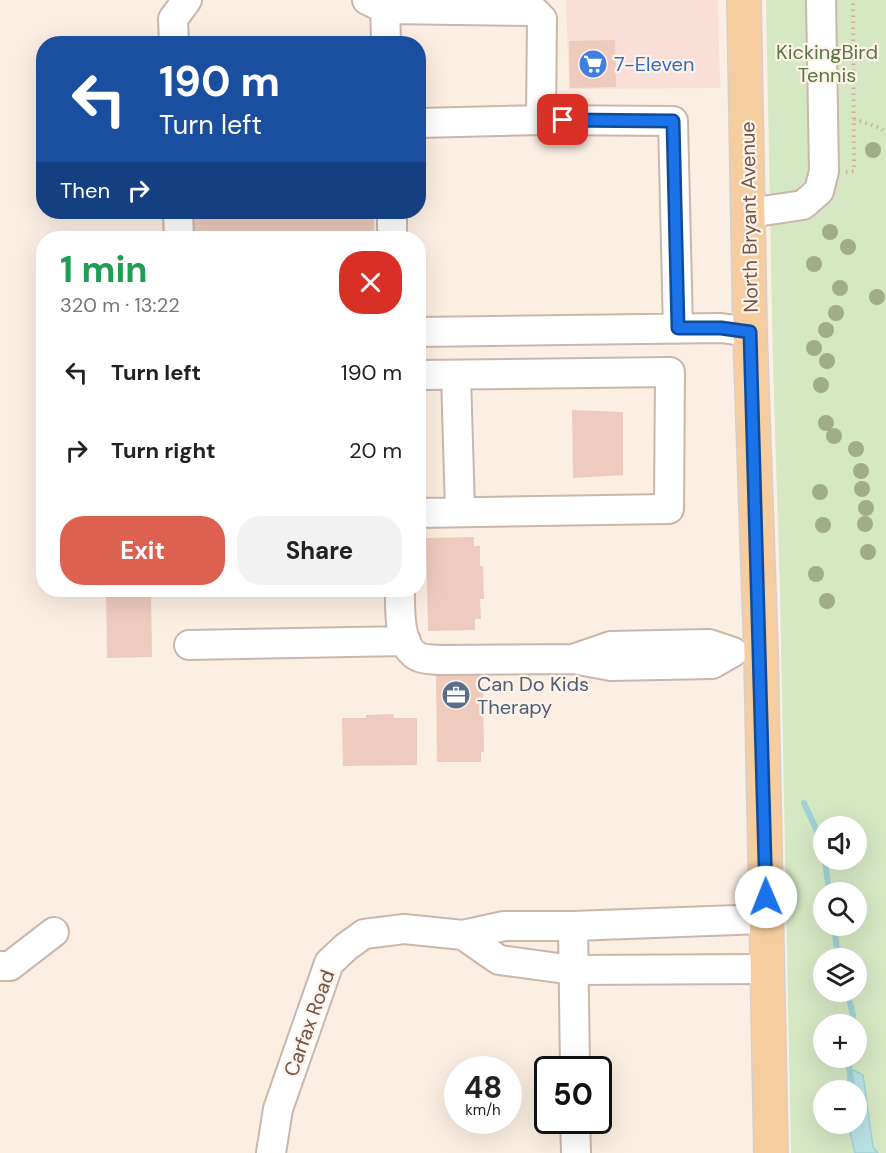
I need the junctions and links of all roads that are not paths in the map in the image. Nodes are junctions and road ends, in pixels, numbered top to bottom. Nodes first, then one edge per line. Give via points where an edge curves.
1 (187, 0) edge
2 (744, 0) edge
3 (821, 0) edge
4 (379, 3) edge
5 (174, 36) edge
6 (385, 36) edge
7 (541, 120) junction
8 (426, 123) edge
9 (749, 213) junction
10 (674, 329) junction
11 (553, 330) junction
12 (426, 332) edge
13 (750, 332) junction
14 (670, 372) junction
15 (552, 374) junction
16 (426, 375) edge
17 (456, 375) junction
18 (460, 512) junction
19 (426, 513) edge
20 (400, 597) edge
21 (406, 640) junction
22 (189, 645) dead end
23 (747, 653) junction
24 (767, 919) junction
25 (573, 926) junction
26 (54, 932) dead end
27 (463, 935) junction
28 (0, 966) edge
29 (768, 969) junction
30 (573, 970) junction
31 (575, 1056) edge
32 (576, 1134) edge
33 (271, 1153) edge
34 (576, 1153) edge
35 (771, 1153) edge

1 - 5 street via 173,19
2 - 9 main road, North Bryant Avenue
3 - 9 street via 824,171 819,191 803,206
4 - 6 street
4 - 7 street via 534,11 542,19
7 - 8 street
7 - 10 street via 673,121
9 - 13 main road, North Bryant Avenue
10 - 11 street
10 - 13 street
10 - 14 street
11 - 12 street
11 - 15 street
13 - 23 main road, North Bryant Avenue
14 - 15 street
14 - 18 street via 669,509
15 - 17 street
16 - 17 street
17 - 18 street
18 - 19 street
20 - 21 street via 401,626
21 - 22 street
21 - 23 street via 409,650 420,658 439,660 573,659 610,666 712,664
23 - 24 main road, North Bryant Avenue
24 - 25 street, Carfax Road
24 - 29 main road, North Bryant Avenue
25 - 27 street, Carfax Road via 504,926
25 - 30 street
26 - 28 street via 10,966
27 - 30 street, Carfax Road via 499,960
27 - 33 street, Carfax Road via 404,929 364,934 329,963 278,1109
29 - 30 street, Carfax Road
29 - 35 main road, North Bryant Avenue
30 - 31 street
32 - 34 street

